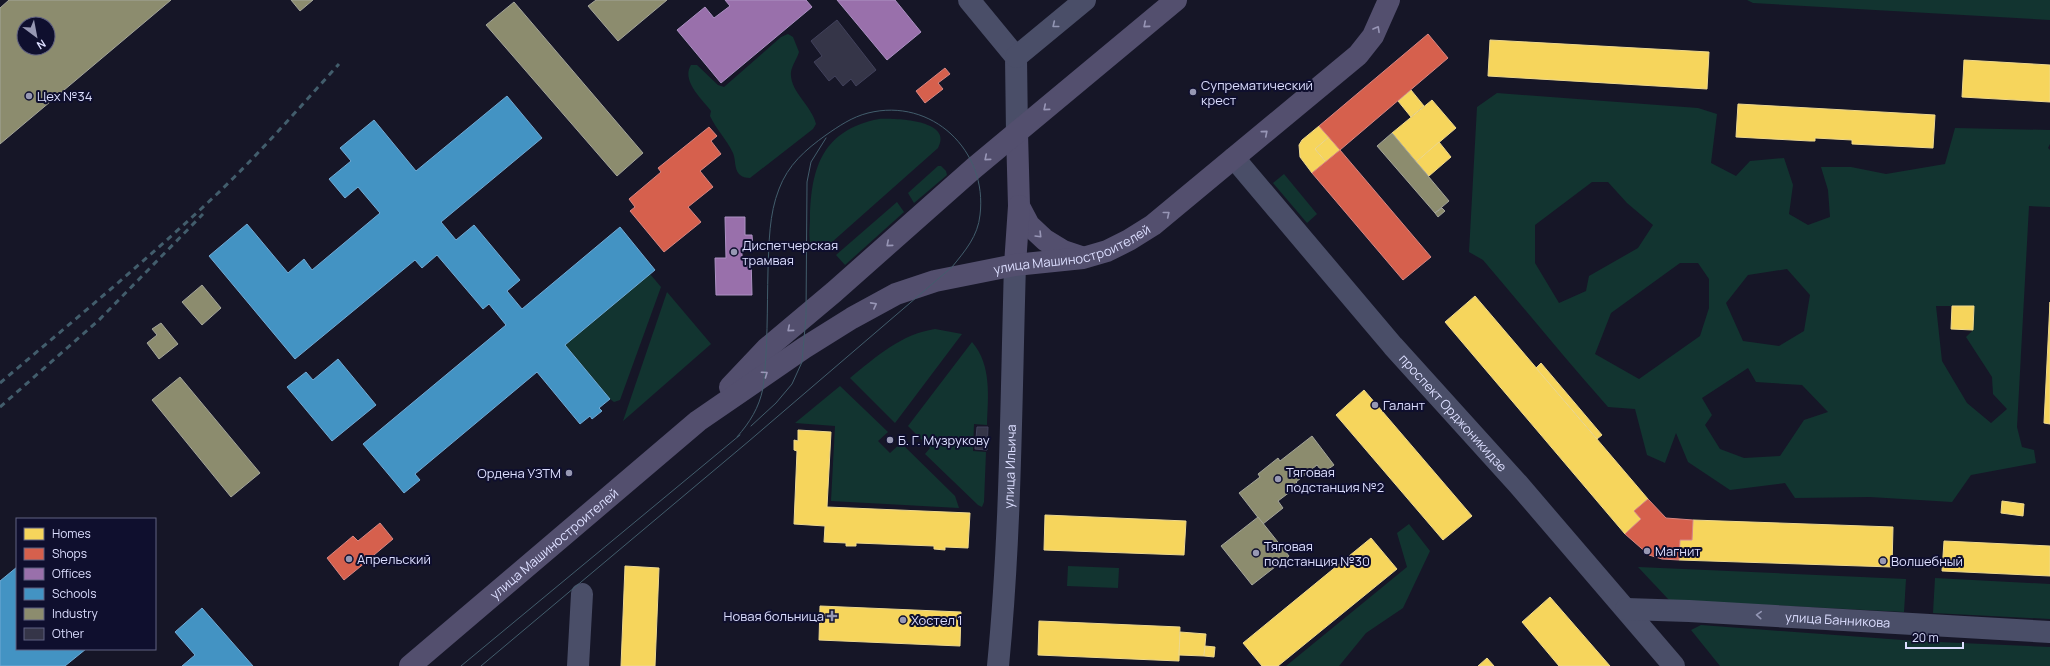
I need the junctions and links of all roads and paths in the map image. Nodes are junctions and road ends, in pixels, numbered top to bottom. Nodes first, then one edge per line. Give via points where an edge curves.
1 (969, 0) edge
2 (1085, 0) edge
3 (1176, 0) edge
4 (1389, 0) edge
5 (1016, 57) junction
6 (1017, 133) junction
7 (1234, 158) junction
8 (1019, 206) junction
9 (1083, 258) junction
10 (1015, 266) junction
11 (698, 421) junction
12 (582, 594) dead end
13 (1626, 609) junction
14 (2050, 632) edge
15 (410, 666) edge
16 (578, 666) edge
17 (998, 666) edge
18 (1674, 666) edge

1 - 5 street
2 -> 5 street
3 -> 6 main road, улица Машиностроителей
7 -> 4 main road, улица Машиностроителей via 1358,55 1373,36
5 - 6 street
6 - 8 main road
6 -> 11 main road, улица Машиностроителей via 766,349
9 -> 7 main road, улица Машиностроителей via 1107,251 1153,225
7 - 13 street, проспект Орджоникидзе via 1393,346 1518,484
8 -> 9 main road via 1029,225 1045,240
8 - 10 main road
9 - 10 main road, улица Машиностроителей
11 -> 10 main road, улица Машиностроителей via 804,348 896,294 935,281
10 - 17 street, улица Ильича via 1008,529
11 - 15 main road, улица Машиностроителей
12 - 16 street
14 -> 13 street, улица Банникова
13 - 18 street, проспект Орджоникидзе

